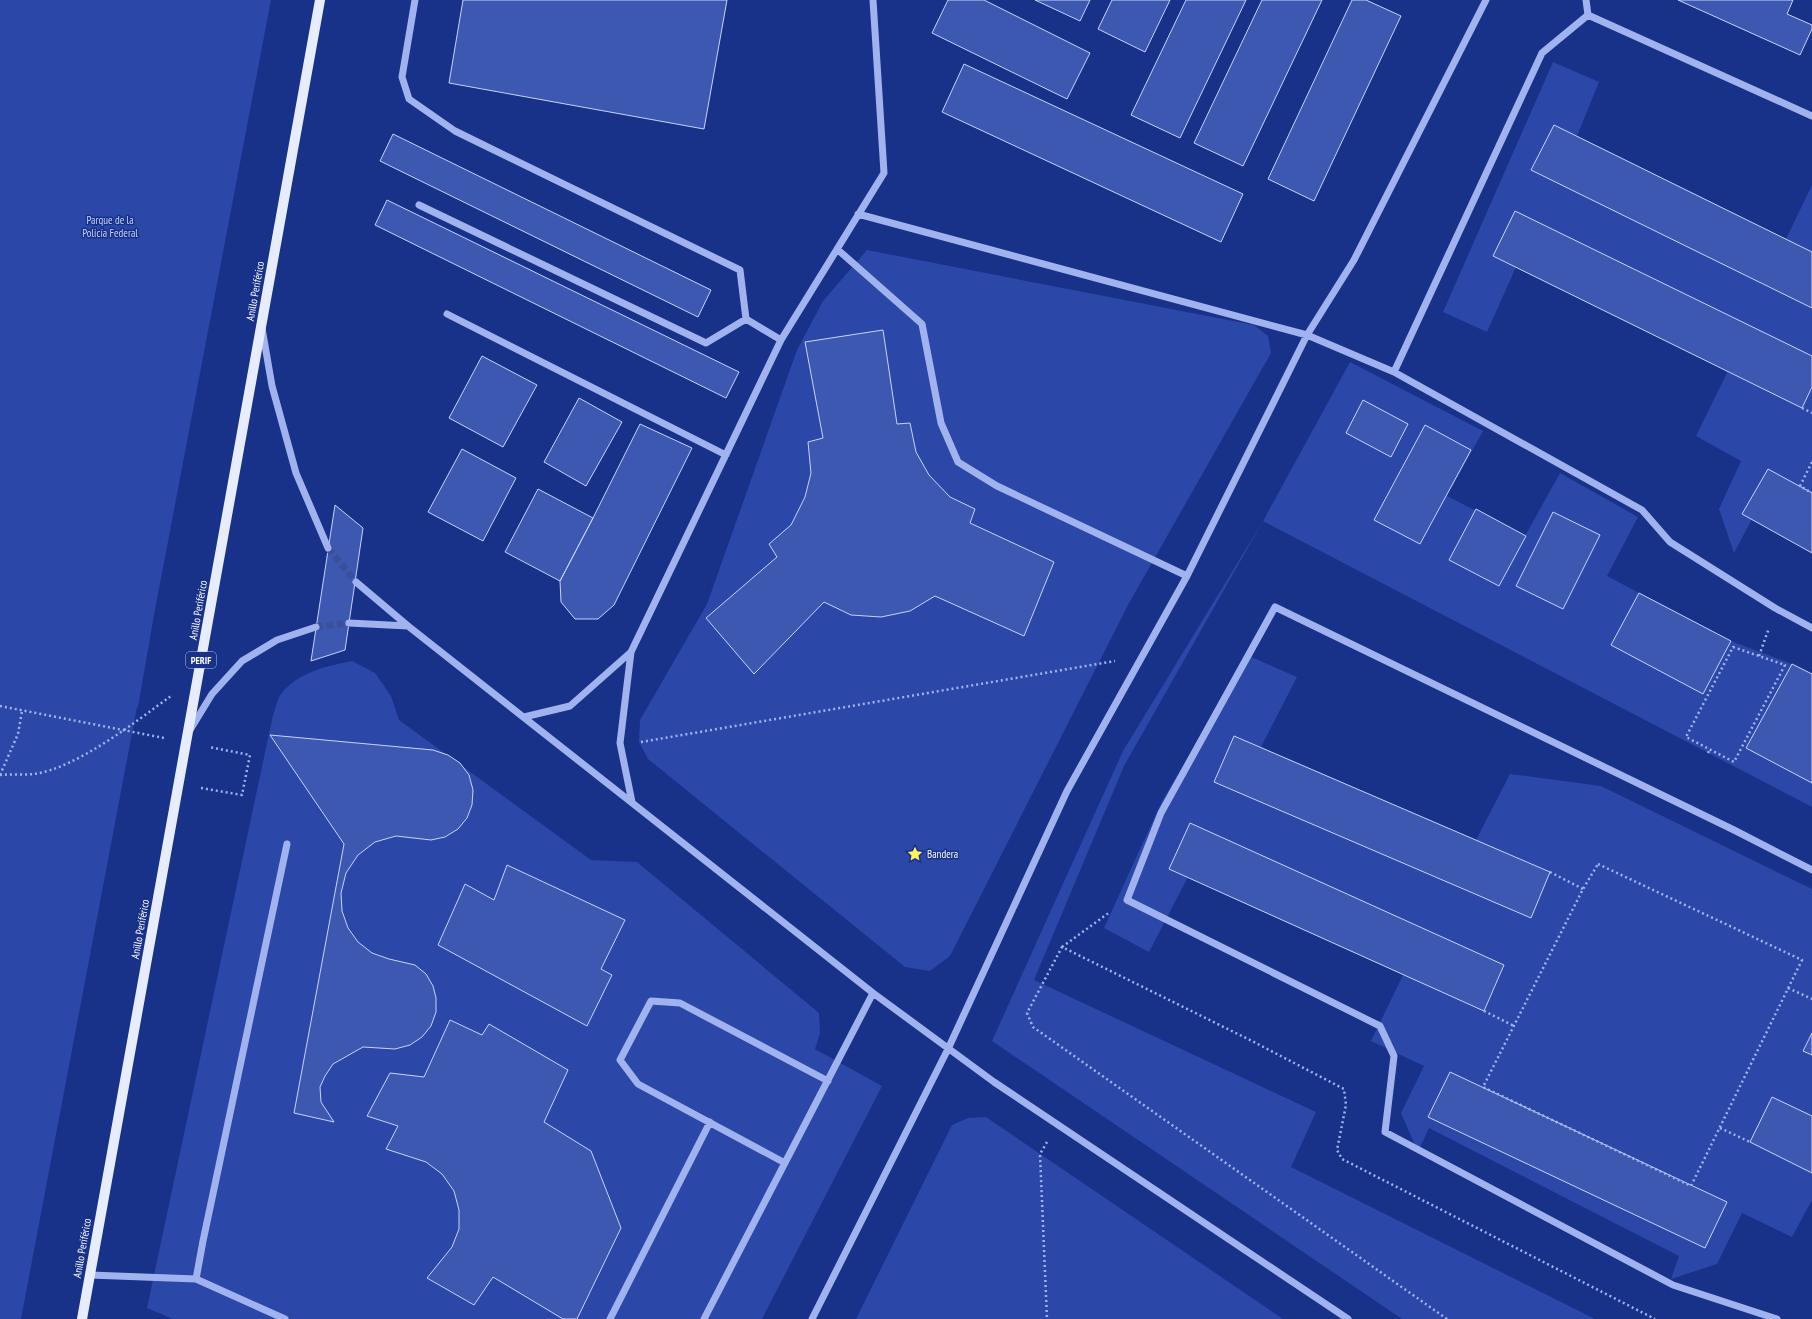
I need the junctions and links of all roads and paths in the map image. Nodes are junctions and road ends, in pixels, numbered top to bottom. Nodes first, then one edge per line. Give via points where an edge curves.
1 (320, 0) edge
2 (414, 0) edge
3 (874, 0) edge
4 (1486, 0) edge
5 (1586, 0) edge
6 (1588, 15) junction
7 (1812, 116) edge
8 (419, 205) dead end
9 (858, 214) junction
10 (837, 249) junction
11 (447, 314) dead end
12 (746, 319) junction
13 (262, 323) junction
14 (1307, 335) junction
15 (781, 340) junction
16 (1394, 372) junction
17 (1802, 408) dead end
18 (1812, 413) edge
19 (726, 454) junction
20 (1812, 462) edge
21 (1812, 493) edge
22 (328, 548) tunnel mouth
23 (1187, 576) junction
24 (356, 582) tunnel mouth
25 (1775, 608) junction
26 (349, 623) tunnel mouth
27 (408, 626) junction
28 (316, 627) tunnel mouth
29 (1812, 628) edge
30 (630, 652) junction
31 (1759, 656) junction
32 (1142, 657) junction
33 (198, 678) junction
34 (0, 706) edge
35 (22, 710) junction
36 (524, 717) junction
37 (187, 735) junction
38 (166, 739) dead end
39 (639, 742) dead end
40 (204, 746) dead end
41 (1710, 749) junction
42 (1708, 753) dead end
43 (0, 774) edge
44 (178, 784) junction
45 (632, 802) junction
46 (287, 844) dead end
47 (1812, 870) edge
48 (1550, 872) dead end
49 (1583, 890) junction
50 (1127, 900) junction
51 (1062, 947) junction
52 (1788, 988) junction
53 (873, 993) junction
54 (1812, 999) edge
55 (1484, 1011) dead end
56 (1514, 1026) junction
57 (948, 1049) junction
58 (828, 1082) junction
59 (710, 1122) junction
60 (1058, 1125) junction
61 (1720, 1128) junction
62 (1750, 1142) dead end
63 (785, 1163) junction
64 (90, 1275) junction
65 (196, 1279) junction
66 (82, 1319) edge
67 (285, 1319) edge
68 (610, 1319) edge
69 (704, 1319) edge
70 (812, 1319) edge
71 (1047, 1319) edge
72 (1348, 1319) edge
73 (1447, 1319) edge
74 (1655, 1319) edge
75 (1777, 1319) edge

1 - 13 main road, Anillo Periférico / PERIF
2 - 12 lane via 402,77 409,99 455,131 740,270
3 - 9 lane via 884,173
4 - 14 lane via 1354,260
5 - 6 lane
6 - 7 lane
6 - 16 lane via 1542,53
8 - 12 lane via 706,343
9 - 10 lane
9 - 14 lane
10 - 15 lane
10 - 23 lane via 922,324 941,423 958,462 997,486
11 - 19 lane
12 - 15 lane
13 - 22 lane via 272,386 296,473
13 - 33 main road, Anillo Periférico / PERIF
14 - 16 lane
14 - 23 lane
15 - 19 lane
16 - 25 lane via 1642,510 1670,542
17 - 18 path
19 - 30 lane
20 - 21 path via 1800,486
23 - 32 lane
24 - 27 lane
25 - 29 lane
25 - 31 path
26 - 27 lane
27 - 36 lane
28 - 37 lane via 277,640 242,661 212,694
30 - 36 lane via 570,706
30 - 45 lane via 620,743
31 - 41 path via 1733,647 1686,737
31 - 41 path via 1785,665 1734,762
32 - 39 path
32 - 57 lane via 1067,791
33 - 37 main road, Anillo Periférico / PERIF
33 - 43 path via 119,733 67,764 34,774
34 - 35 path
35 - 38 path
35 - 43 path via 18,734
36 - 45 lane
37 - 44 main road, Anillo Periférico / PERIF
40 - 44 path via 250,755 242,795
41 - 42 path
44 - 64 main road, Anillo Periférico / PERIF
45 - 53 lane
46 - 65 lane
47 - 50 lane via 1275,607 1161,813
48 - 49 path
49 - 52 path via 1598,864 1802,960
49 - 56 path
50 - 51 path
50 - 75 lane via 1380,1026 1394,1056 1385,1132 1674,1284
51 - 73 path via 1027,1013 1033,1027
51 - 74 path via 1344,1089 1346,1105 1337,1150 1342,1159
52 - 54 path
52 - 61 path
53 - 57 lane
53 - 58 lane
55 - 56 path
56 - 61 path via 1483,1087 1691,1186
57 - 60 lane
57 - 70 lane
58 - 59 lane via 680,1003 651,1001 620,1060 638,1084
58 - 63 lane
59 - 63 lane
59 - 68 lane
60 - 71 path via 1040,1154
60 - 72 lane
61 - 62 path
63 - 69 lane
64 - 65 lane
64 - 66 main road, Anillo Periférico / PERIF
65 - 67 lane

